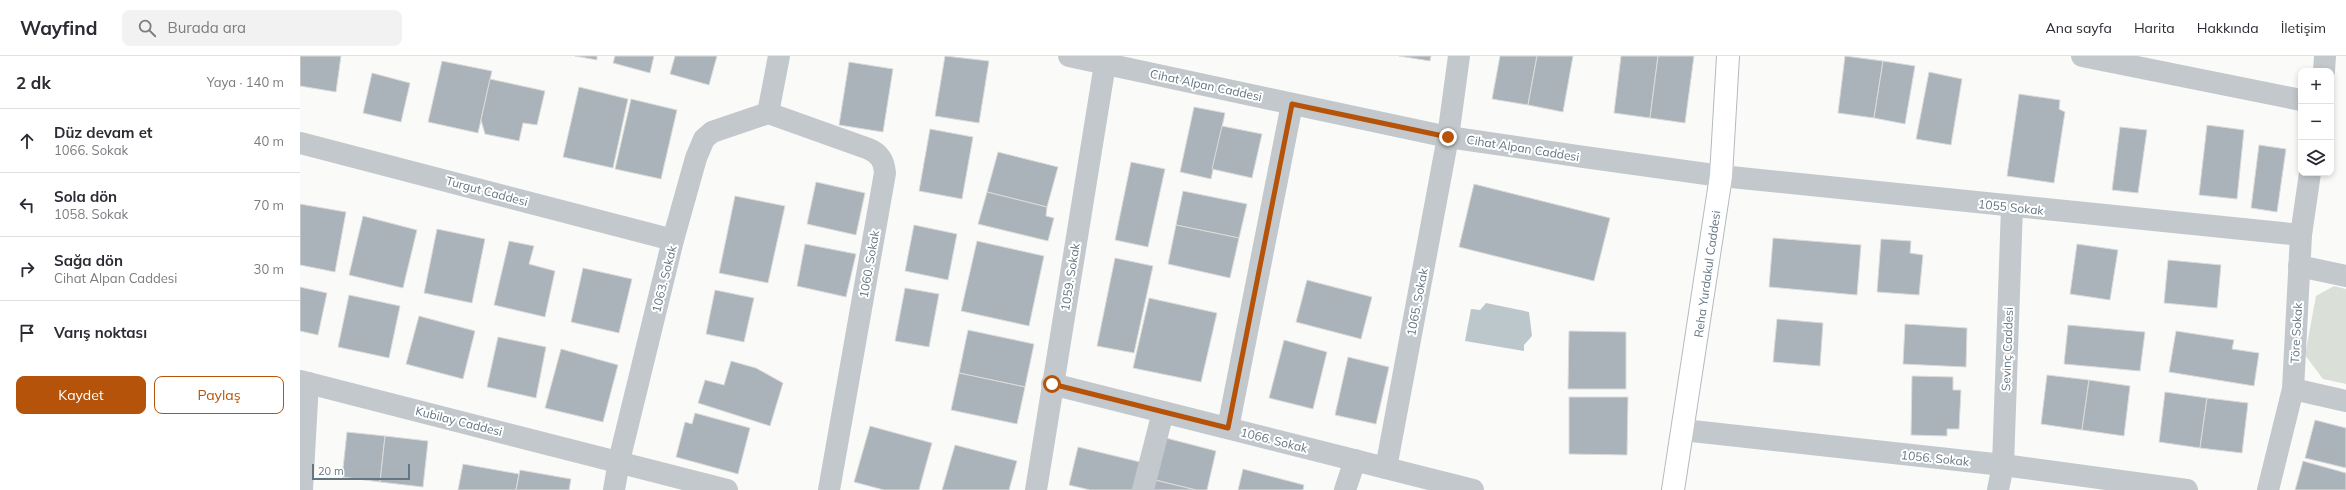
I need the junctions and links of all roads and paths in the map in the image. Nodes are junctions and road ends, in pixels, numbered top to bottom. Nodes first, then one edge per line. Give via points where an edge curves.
1 (779, 56) edge
2 (1069, 56) edge
3 (1459, 56) edge
4 (1728, 56) edge
5 (2082, 56) edge
6 (2326, 56) edge
7 (1105, 64) junction
8 (2324, 68) edge
9 (2298, 99) edge
10 (1292, 104) junction
11 (768, 113) junction
12 (1448, 137) junction
13 (300, 143) edge
14 (1721, 176) junction
15 (2310, 176) edge
16 (2012, 207) junction
17 (2301, 235) junction
18 (673, 240) junction
19 (2299, 266) junction
20 (2346, 276) edge
21 (304, 382) edge
22 (1052, 384) junction
23 (2293, 389) junction
24 (2346, 401) edge
25 (1163, 412) junction
26 (1228, 428) junction
27 (1683, 430) junction
28 (1355, 460) junction
29 (619, 461) junction
30 (2003, 465) junction
31 (1386, 468) junction
32 (302, 490) edge
33 (614, 490) edge
34 (727, 490) edge
35 (829, 490) edge
36 (1036, 490) edge
37 (1143, 490) edge
38 (1345, 490) edge
39 (1473, 490) edge
40 (1673, 490) edge
41 (1998, 490) edge
42 (2187, 490) edge
43 (2268, 490) edge

1 - 11 street
2 - 7 street, Cihat Alpan Caddesi
3 - 12 street, 1065. Sokak
4 - 14 street, Reha Yurdakul Caddesi
5 - 9 street
6 - 8 street
7 - 10 street, Cihat Alpan Caddesi
7 - 22 street, 1059. Sokak
10 - 12 street, Cihat Alpan Caddesi
10 - 26 street
11 - 18 street, 1063. Sokak via 717,130 704,139 696,158
11 - 35 street, 1060. Sokak via 876,152 885,165
12 - 14 street, Cihat Alpan Caddesi
12 - 31 street, 1065. Sokak
13 - 18 street, Turgut Caddesi
14 - 16 street, 1055 Sokak
14 - 27 street, Reha Yurdakul Caddesi
15 - 17 street, Töre Sokak
16 - 17 street, 1055 Sokak
16 - 30 street, Sevinç Caddesi
17 - 19 street, Töre Sokak
18 - 29 street, 1063. Sokak
19 - 20 street
19 - 23 street, Töre Sokak
21 - 29 street, Kubilay Caddesi
21 - 32 street
22 - 25 street, 1066. Sokak
22 - 36 street, 1059. Sokak
23 - 24 street
23 - 43 street, Töre Sokak
25 - 26 street, 1066. Sokak
25 - 37 street
26 - 28 street, 1066. Sokak
27 - 30 street, 1056. Sokak
27 - 40 street, Reha Yurdakul Caddesi
28 - 31 street, 1066. Sokak
28 - 38 street
29 - 33 street, 1063. Sokak
29 - 34 street, Kubilay Caddesi
30 - 41 street, Sevinç Caddesi
30 - 42 street, 1056. Sokak
31 - 39 street, 1066. Sokak

